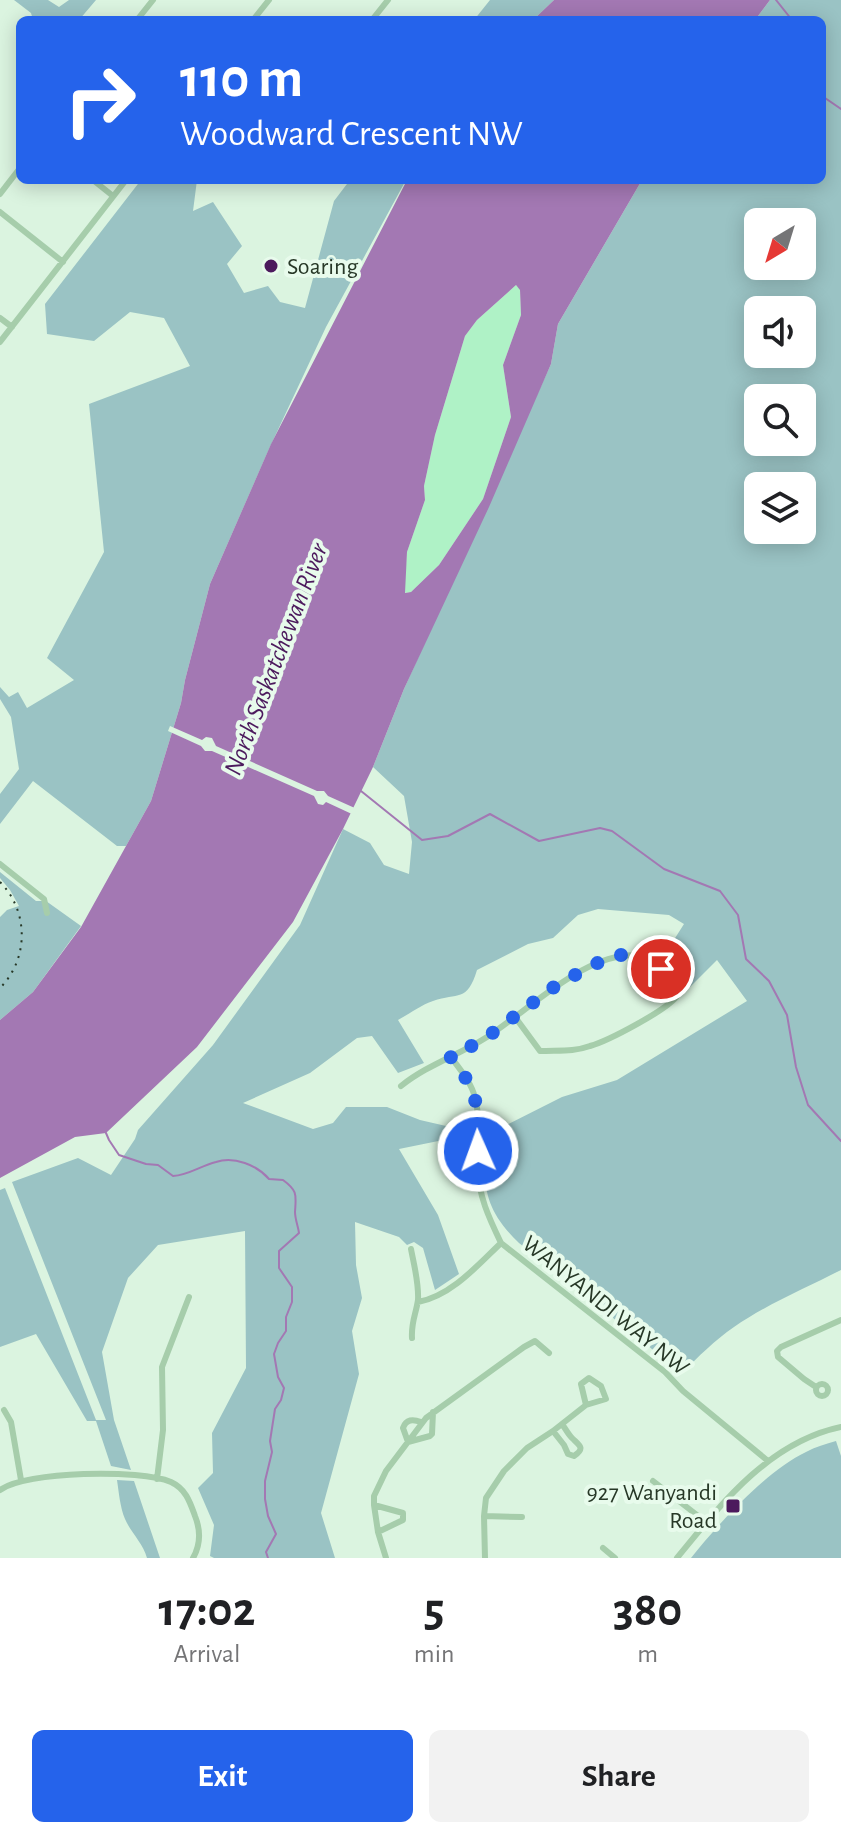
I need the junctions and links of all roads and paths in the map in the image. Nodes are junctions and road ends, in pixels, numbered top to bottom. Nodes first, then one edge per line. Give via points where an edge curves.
1 (153, 0) edge
2 (269, 0) edge
3 (388, 0) edge
4 (140, 16) edge
5 (256, 16) edge
6 (375, 16) edge
7 (16, 173) edge
8 (98, 184) edge
9 (123, 184) edge
10 (0, 194) edge
11 (113, 196) junction
12 (0, 212) edge
13 (63, 262) junction
14 (0, 318) edge
15 (12, 327) junction
16 (0, 342) edge
17 (0, 864) edge
18 (47, 913) dead end
19 (515, 1017) junction
20 (450, 1056) junction
21 (401, 1086) dead end
22 (501, 1243) junction
23 (411, 1249) dead end
24 (189, 1297) dead end
25 (418, 1302) junction
26 (841, 1320) edge
27 (412, 1338) dead end
28 (549, 1353) dead end
29 (816, 1387) dead end
30 (586, 1405) junction
31 (4, 1410) dead end
32 (433, 1412) junction
33 (421, 1422) junction
34 (562, 1424) junction
35 (841, 1427) edge
36 (553, 1431) junction
37 (408, 1442) junction
38 (768, 1461) junction
39 (157, 1479) junction
40 (21, 1480) junction
41 (653, 1481) dead end
42 (0, 1490) edge
43 (374, 1505) junction
44 (484, 1516) junction
45 (522, 1517) dead end
46 (706, 1522) junction
47 (378, 1532) junction
48 (603, 1548) dead end
49 (193, 1558) edge
50 (386, 1558) edge
51 (485, 1558) edge
52 (615, 1558) edge
53 (677, 1558) edge

1 - 4 street
2 - 5 street
3 - 6 street
7 - 10 street
8 - 11 street
9 - 11 street
11 - 13 street
12 - 13 street
13 - 15 street
14 - 15 street
15 - 16 street
17 - 18 street via 44,899
19 - 19 street via 558,984 620,955 657,962 677,996 614,1035 569,1051 540,1051
19 - 20 street
20 - 21 street
20 - 22 street, WANYANDI WAY NW via 475,1097 481,1195
22 - 25 street via 448,1288
22 - 38 street, WANYANDI WAY NW
23 - 25 street
24 - 39 street via 162,1367
25 - 27 street
26 - 29 street via 777,1351
28 - 32 street via 535,1341
30 - 30 street via 606,1399 601,1386 589,1378 581,1384
30 - 34 street
31 - 40 street
32 - 33 street
32 - 37 street via 432,1434
33 - 37 street
33 - 37 street via 405,1424
34 - 36 street
34 - 36 street via 579,1444 579,1454 568,1454
35 - 38 street via 804,1439
36 - 44 street via 509,1465 486,1498
37 - 43 street via 386,1471
38 - 46 street
39 - 40 street via 92,1473
39 - 49 street via 173,1483 188,1498 200,1534
40 - 42 street
41 - 46 street
43 - 47 street
43 - 47 street via 403,1513 403,1520
44 - 45 street
44 - 51 street
46 - 53 street
47 - 50 street
48 - 52 street

